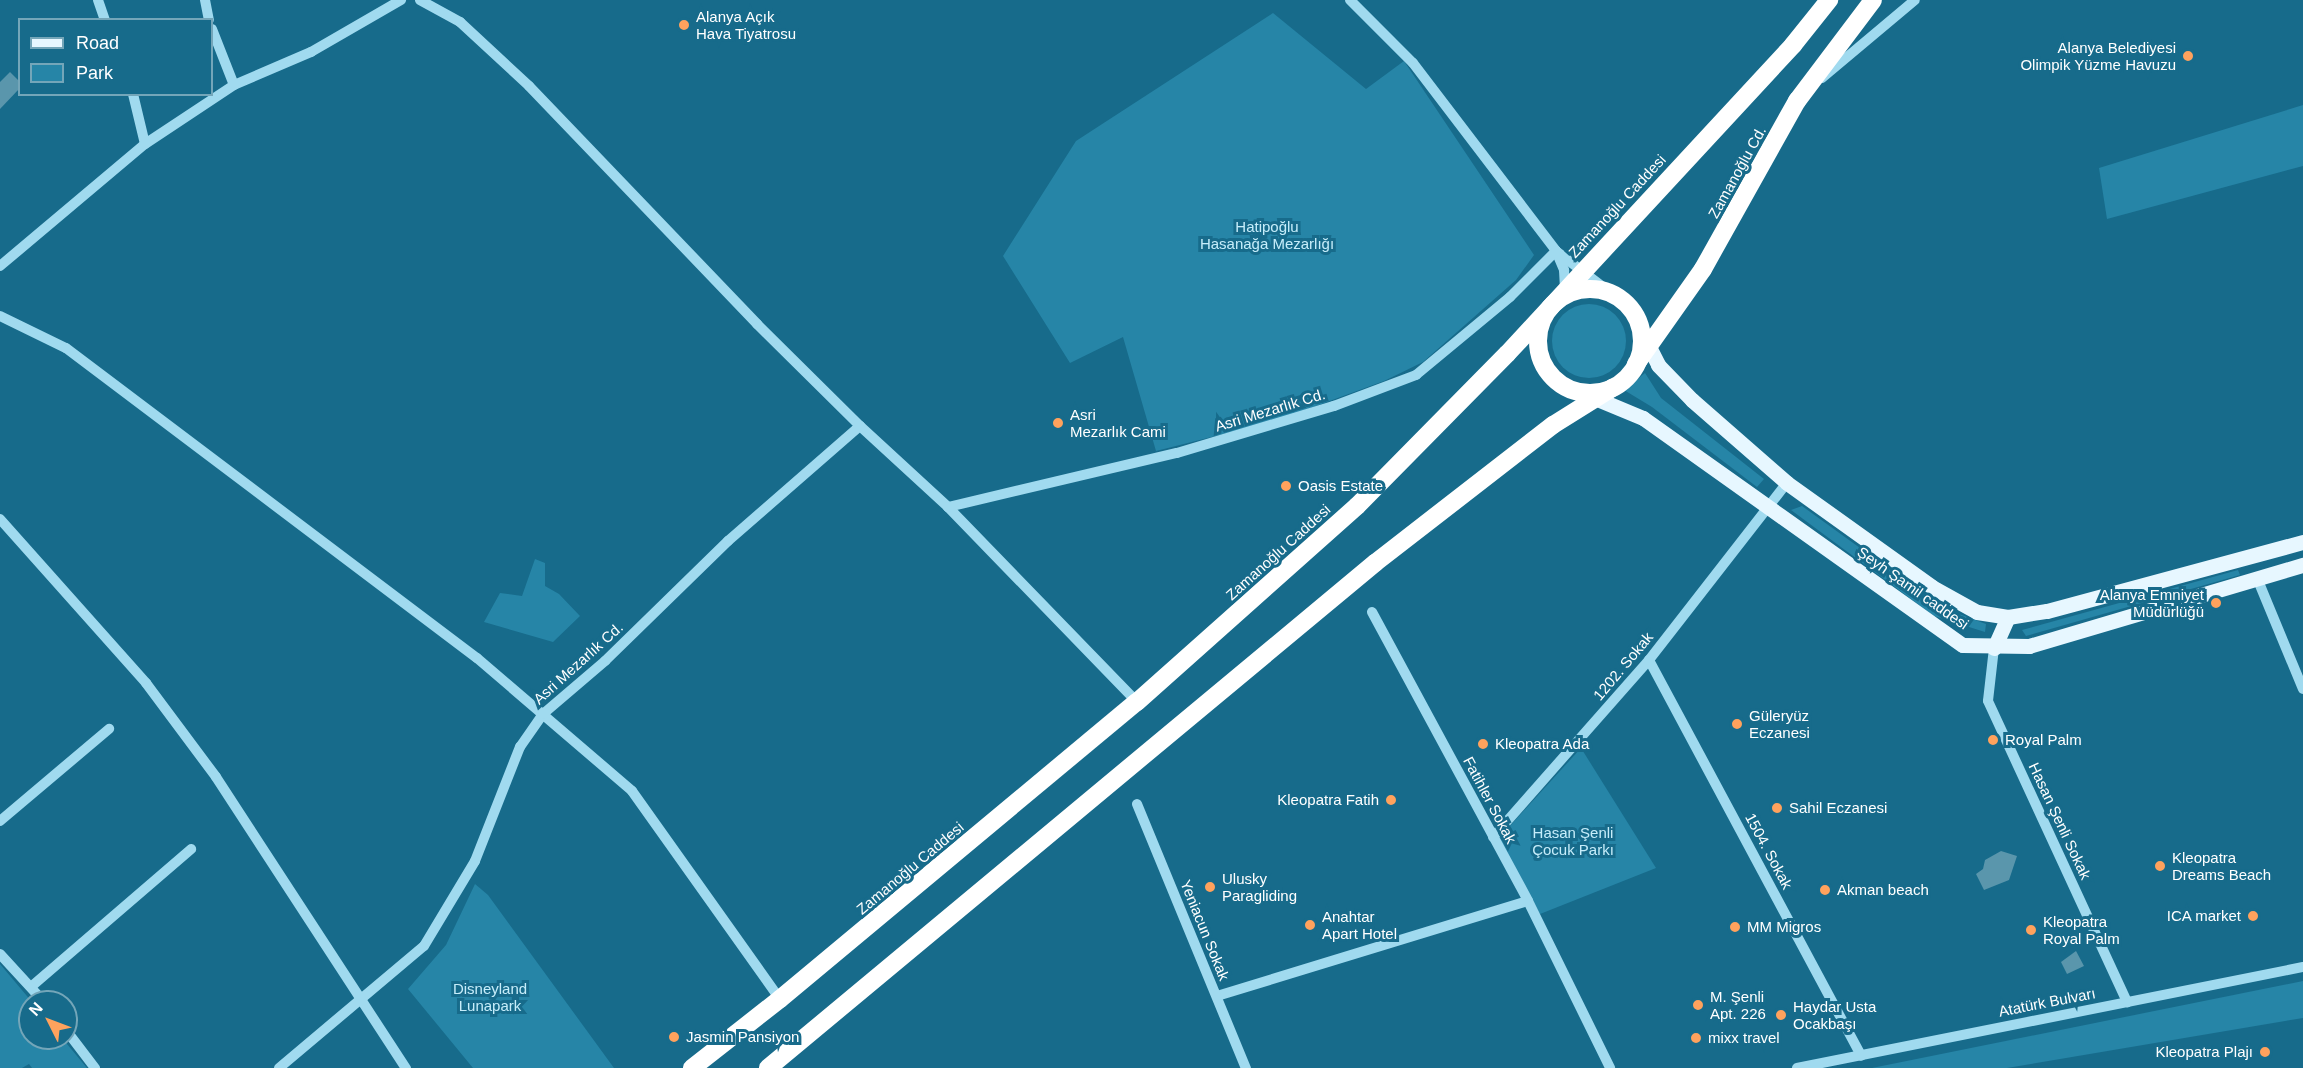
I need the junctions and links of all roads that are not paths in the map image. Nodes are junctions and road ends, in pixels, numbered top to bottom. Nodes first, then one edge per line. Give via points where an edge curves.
1 (98, 0) edge
2 (205, 0) edge
3 (401, 0) edge
4 (420, 0) edge
5 (1350, 0) edge
6 (1829, 0) edge
7 (1873, 0) edge
8 (1915, 0) edge
9 (104, 18) edge
10 (209, 18) edge
11 (213, 32) edge
12 (234, 85) junction
13 (133, 96) edge
14 (1797, 100) junction
15 (145, 144) junction
16 (1556, 251) junction
17 (0, 266) edge
18 (1582, 271) junction
19 (1565, 290) junction
20 (1611, 293) junction
21 (1549, 308) junction
22 (0, 316) edge
23 (1645, 339) junction
24 (1612, 388) junction
25 (1578, 391) junction
26 (1596, 398) junction
27 (860, 426) junction
28 (1787, 483) junction
29 (948, 507) junction
30 (1768, 507) junction
31 (0, 519) edge
32 (2303, 542) edge
33 (2249, 556) junction
34 (2303, 565) edge
35 (2257, 578) junction
36 (1372, 612) dead end
37 (2008, 618) junction
38 (1994, 648) junction
39 (1649, 660) junction
40 (2303, 689) edge
41 (1137, 702) junction
42 (543, 714) junction
43 (110, 729) dead end
44 (1137, 804) dead end
45 (0, 821) edge
46 (1493, 837) junction
47 (190, 849) dead end
48 (1528, 901) junction
49 (0, 954) edge
50 (2303, 966) edge
51 (32, 986) junction
52 (35, 990) edge
53 (1216, 996) junction
54 (780, 999) junction
55 (362, 1001) junction
56 (2127, 1002) junction
57 (78, 1046) edge
58 (393, 1050) junction
59 (1862, 1056) junction
60 (777, 1065) edge
61 (95, 1068) edge
62 (279, 1068) edge
63 (398, 1068) edge
64 (406, 1068) edge
65 (692, 1068) edge
66 (1246, 1068) edge
67 (1610, 1068) edge
68 (1797, 1068) edge

1 - 9 street
2 - 10 street
3 - 12 street via 311,52
4 - 27 street via 459,22 529,86
5 - 16 street via 1413,63
6 - 18 highway, Zamanoğlu Caddesi via 1793,45
7 - 14 highway, Zamanoğlu Cd.
8 - 14 street
11 - 12 street
12 - 15 street
13 - 15 street
14 - 23 highway, Zamanoğlu Cd. via 1703,269
15 - 17 street
16 - 18 street
16 - 19 street via 1564,270
16 - 29 street, Asri Mezarlık Cd. via 1510,297 1416,375 1334,406 1177,453
18 - 19 highway, Zamanoğlu Caddesi
18 - 20 street
19 - 21 highway, Zamanoğlu Caddesi
20 - 21 highway via 1577,290
20 - 23 highway via 1625,302
21 - 25 highway via 1540,323 1540,358 1555,379
21 - 41 highway, Zamanoğlu Caddesi via 1357,506
22 - 42 street via 66,348 477,658
23 - 24 highway, Zamanoğlu Cd. via 1636,364
23 - 28 main road, Şeyh Şamil caddesi via 1658,364 1692,400
24 - 25 highway
24 - 26 highway
25 - 26 main road, Şeyh Şamil caddesi
26 - 30 main road, Şeyh Şamil caddesi via 1643,418
26 - 60 highway via 1553,425 1383,556
27 - 29 street
27 - 42 street, Asri Mezarlık Cd. via 728,541 605,661
28 - 30 street, 1202. Sokak
28 - 37 main road, Şeyh Şamil caddesi via 1959,604
29 - 41 street
30 - 38 main road, Şeyh Şamil caddesi via 1963,645
30 - 39 street, 1202. Sokak
31 - 55 street via 146,683 216,777
32 - 33 main road, Şeyh Şamil caddesi
33 - 35 main road
33 - 37 main road, Şeyh Şamil caddesi
34 - 35 main road, Şeyh Şamil caddesi
35 - 38 main road, Şeyh Şamil caddesi via 2029,646
35 - 40 street
36 - 46 street, Fatihler Sokak
37 - 38 main road
38 - 56 street, Hasan Şenli Sokak via 1988,701
39 - 46 street, 1202. Sokak
39 - 59 street, 1504. Sokak
41 - 54 highway, Zamanoğlu Caddesi
42 - 54 street via 632,791
42 - 55 street, Asri Mezarlık Cd. via 520,747 475,861 424,946
43 - 45 street
44 - 53 street, Yeniacun Sokak
46 - 48 street, Fatihler Sokak
47 - 51 street
48 - 53 street
48 - 67 street, Fatihler Sokak
49 - 51 street
50 - 56 street, Atatürk Bulvarı
51 - 52 street
53 - 66 street, Yeniacun Sokak
54 - 65 highway, Zamanoğlu Caddesi
55 - 58 street
55 - 62 street, Asri Mezarlık Cd.
56 - 59 street, Atatürk Bulvarı
57 - 61 street
58 - 63 street
58 - 64 street
59 - 68 street, Atatürk Bulvarı

